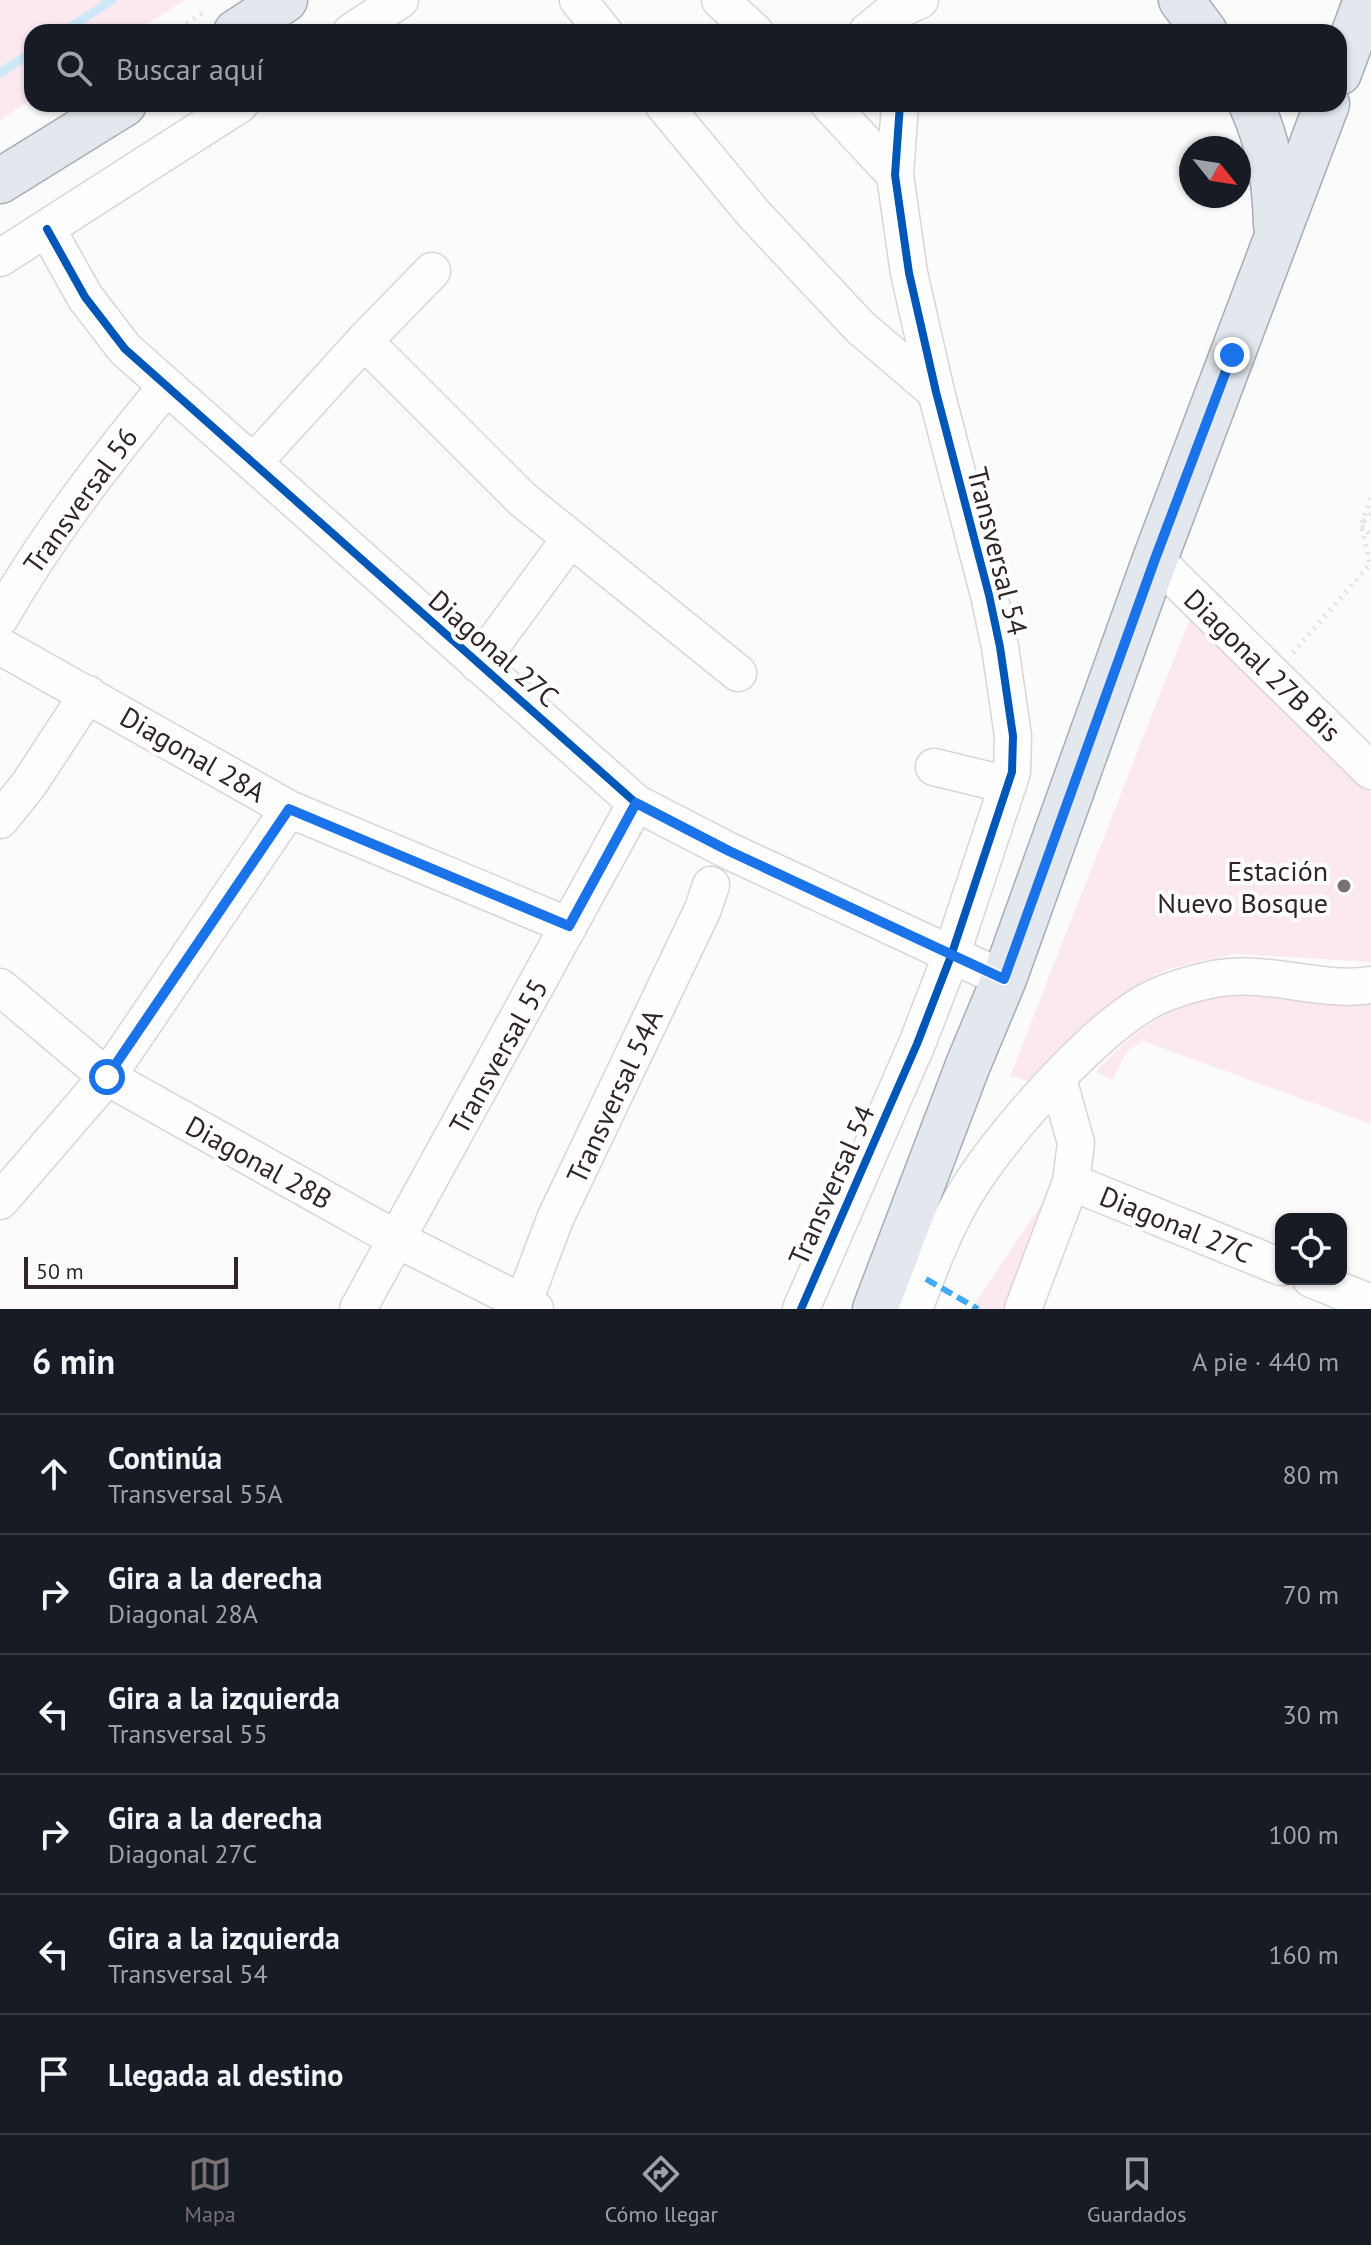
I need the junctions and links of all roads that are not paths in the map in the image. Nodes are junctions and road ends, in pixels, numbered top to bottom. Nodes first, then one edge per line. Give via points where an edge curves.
1 (285, 0) edge
2 (400, 0) edge
3 (578, 0) edge
4 (720, 0) edge
5 (920, 0) edge
6 (934, 0) edge
7 (1181, 0) edge
8 (1366, 0) edge
9 (223, 20) edge
10 (363, 24) edge
11 (598, 24) edge
12 (746, 24) edge
13 (877, 24) edge
14 (924, 24) edge
15 (1199, 24) edge
16 (1347, 51) edge
17 (111, 112) edge
18 (228, 112) edge
19 (670, 112) edge
20 (836, 112) edge
21 (899, 112) edge
22 (1255, 112) edge
23 (1324, 112) edge
24 (895, 175) junction
25 (0, 181) edge
26 (47, 229) junction
27 (1276, 239) junction
28 (0, 258) edge
29 (432, 271) dead end
30 (364, 341) junction
31 (166, 387) junction
32 (936, 392) junction
33 (253, 463) junction
34 (570, 539) junction
35 (1155, 559) junction
36 (0, 618) edge
37 (0, 646) edge
38 (478, 664) junction
39 (738, 673) dead end
40 (88, 694) junction
41 (934, 767) dead end
42 (1371, 771) edge
43 (1008, 785) junction
44 (289, 809) junction
45 (632, 811) junction
46 (0, 820) edge
47 (711, 885) dead end
48 (569, 926) junction
49 (951, 956) junction
50 (1004, 979) junction
51 (1371, 985) edge
52 (0, 987) edge
53 (107, 1077) junction
54 (1058, 1079) junction
55 (1071, 1182) junction
56 (0, 1201) edge
57 (398, 1240) junction
58 (1275, 1265) edge
59 (1326, 1285) edge
60 (1371, 1303) edge
61 (526, 1307) edge
62 (358, 1309) edge
63 (801, 1309) edge
64 (875, 1309) edge
65 (914, 1309) edge
66 (1023, 1309) edge

1 - 9 main road
2 - 10 street
3 - 11 street
4 - 12 street
5 - 13 street
6 - 14 street
7 - 15 main road
8 - 16 main road
17 - 25 main road
18 - 26 street
19 - 32 street via 753,213 860,327
20 - 24 street
21 - 24 street, Transversal 54
22 - 27 main road via 1275,181
23 - 27 main road
24 - 32 street, Transversal 54 via 909,273
26 - 28 street
26 - 31 street, Diagonal 27C via 85,297 125,349
27 - 35 main road
29 - 30 street
30 - 33 street
30 - 34 street via 522,499
31 - 33 street, Diagonal 27C
31 - 36 street, Transversal 56 via 46,540
32 - 43 street, Transversal 54 via 1000,647 1013,736
33 - 38 street, Diagonal 27C
34 - 38 street
34 - 39 street
35 - 42 street, Diagonal 27B Bis
35 - 50 main road
37 - 40 street, Diagonal 28A
38 - 45 street, Diagonal 27C
40 - 44 street, Diagonal 28A
40 - 46 street
41 - 43 street
43 - 49 street, Transversal 54
44 - 48 street, Diagonal 28A
44 - 53 street
45 - 48 street, Transversal 55
45 - 49 street, Diagonal 27C
47 - 61 street, Transversal 54A via 555,1219
48 - 57 street, Transversal 55
49 - 50 street, Diagonal 27C
49 - 63 street, Transversal 54
50 - 64 main road
51 - 54 street via 1345,989 1248,975 1181,988 1130,1013
52 - 53 street, Diagonal 28B
53 - 56 street
53 - 57 street, Diagonal 28B
54 - 55 street via 1076,1143
54 - 65 street via 960,1202
55 - 58 street, Diagonal 27C
55 - 66 street
57 - 61 street, Diagonal 28B
57 - 62 street, Transversal 55
59 - 60 street

